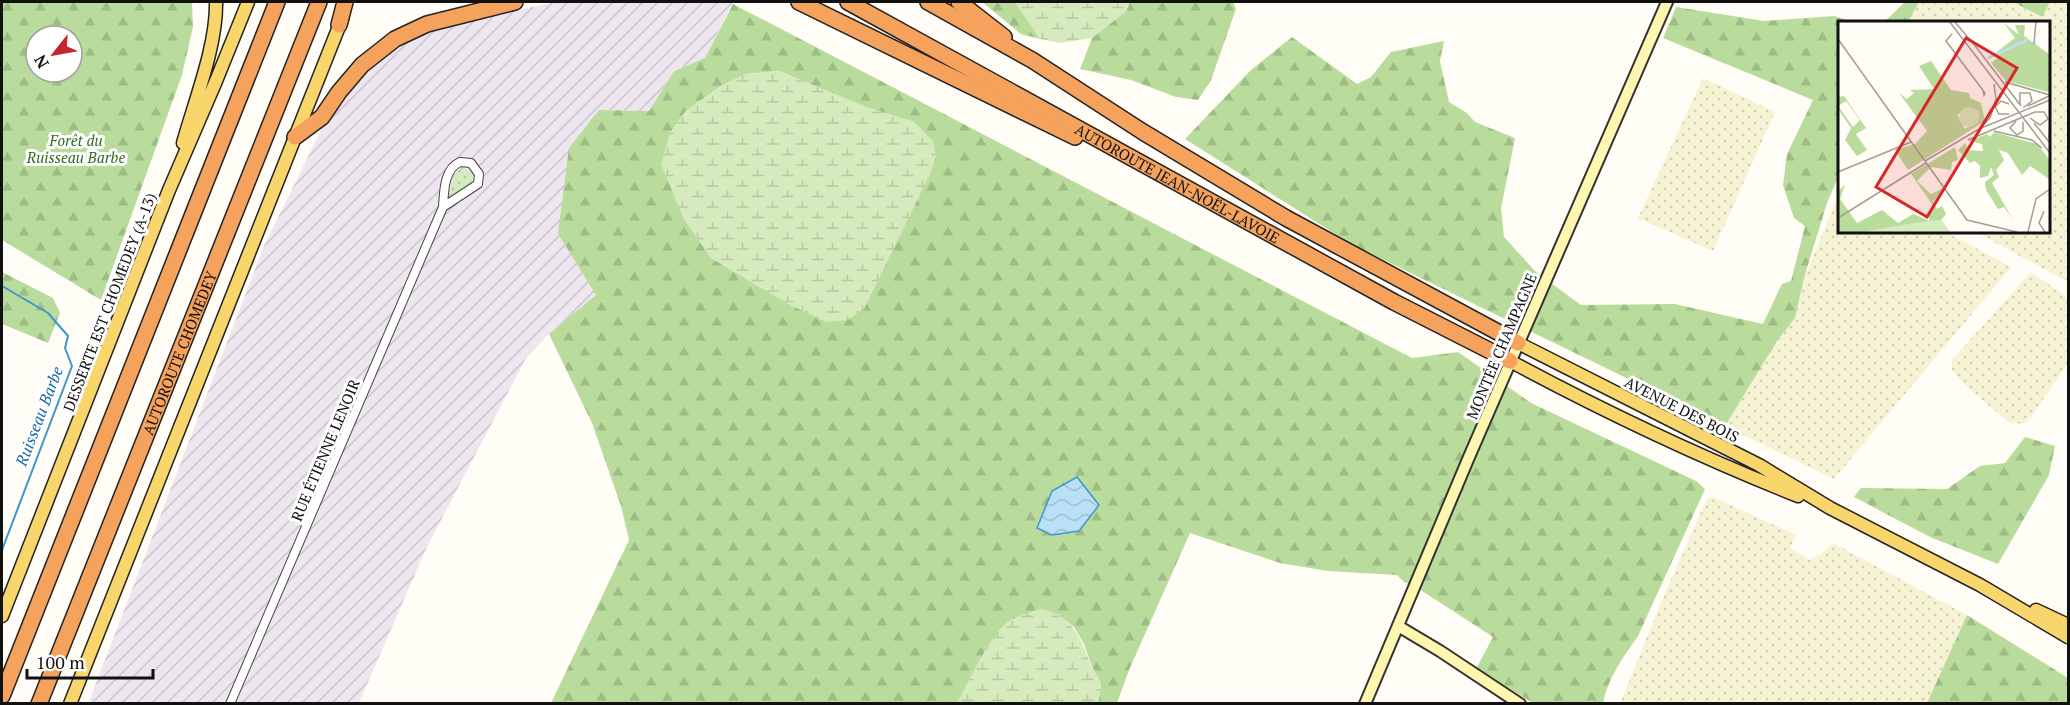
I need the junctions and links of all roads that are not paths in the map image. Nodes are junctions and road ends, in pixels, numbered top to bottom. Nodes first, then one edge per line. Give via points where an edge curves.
1 (216, 2) edge
2 (248, 2) edge
3 (277, 2) edge
4 (319, 2) edge
5 (348, 2) edge
6 (515, 2) edge
7 (799, 2) edge
8 (849, 2) edge
9 (928, 2) edge
10 (959, 2) edge
11 (1667, 2) edge
12 (339, 25) joint
13 (1032, 60) junction
14 (295, 137) junction
15 (1176, 183) junction
16 (169, 190) junction
17 (443, 207) junction
18 (1518, 342) junction
19 (1510, 360) junction
20 (1830, 508) junction
21 (1980, 585) junction
22 (2, 616) edge
23 (2068, 625) edge
24 (1398, 626) junction
25 (2068, 637) edge
26 (2, 696) edge
27 (39, 704) edge
28 (70, 704) edge
29 (230, 704) edge
30 (1365, 704) edge
31 (1520, 704) edge

1 - 16 main road via 211,48
2 - 16 main road, DESSERTE EST CHOMEDEY (A-13)
3 - 26 highway
4 - 27 highway, AUTOROUTE CHOMEDEY
5 - 12 highway
6 - 14 highway via 435,21 395,39 362,65 322,117
7 - 15 highway via 1029,116
8 - 15 highway, AUTOROUTE JEAN-NOËL-LAVOIE
9 - 13 highway, AUTOROUTE JEAN-NOËL-LAVOIE
10 - 13 highway
11 - 18 street, MONTÉE CHAMPAGNE
12 - 14 main road
13 - 18 highway, AUTOROUTE JEAN-NOËL-LAVOIE via 1266,206
14 - 28 main road
15 - 19 highway, AUTOROUTE JEAN-NOËL-LAVOIE via 1394,302
16 - 22 main road, DESSERTE EST CHOMEDEY (A-13)
17 - 17 street, RUE ÉTIENNE LENOIR via 478,184 479,174 471,163 452,166
17 - 29 street, RUE ÉTIENNE LENOIR
18 - 19 street, MONTÉE CHAMPAGNE
18 - 20 main road, AVENUE DES BOIS via 1759,465
19 - 20 main road, AVENUE DES BOIS via 1715,460
19 - 24 street, MONTÉE CHAMPAGNE
20 - 21 main road, AVENUE DES BOIS
21 - 23 main road, AVENUE DES BOIS
21 - 25 main road, AVENUE DES BOIS
24 - 30 street, MONTÉE CHAMPAGNE
24 - 31 street

